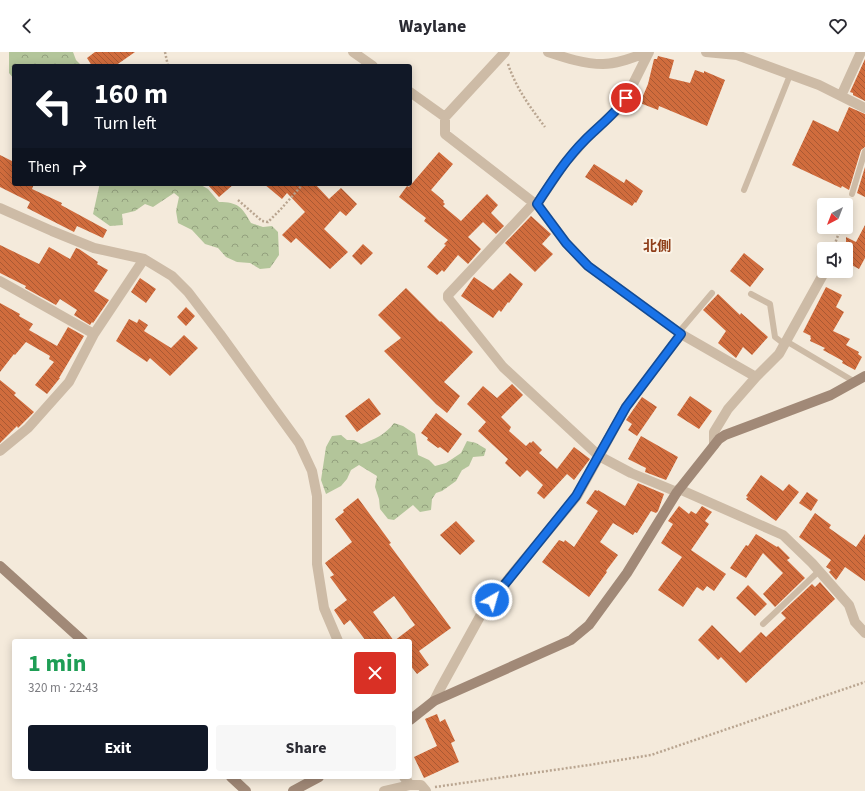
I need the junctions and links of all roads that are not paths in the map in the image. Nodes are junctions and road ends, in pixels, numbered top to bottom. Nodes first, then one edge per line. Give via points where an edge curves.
1 (353, 52) edge
2 (505, 52) edge
3 (548, 52) edge
4 (649, 52) edge
5 (706, 52) edge
6 (861, 52) edge
7 (370, 64) edge
8 (790, 75) junction
9 (412, 93) edge
10 (840, 96) junction
11 (865, 108) edge
12 (445, 116) junction
13 (865, 151) edge
14 (744, 190) dead end
15 (852, 194) dead end
16 (536, 203) junction
17 (0, 209) edge
18 (144, 258) junction
19 (821, 278) edge
20 (0, 281) edge
21 (712, 293) dead end
22 (751, 294) dead end
23 (680, 333) junction
24 (94, 334) junction
25 (785, 343) junction
26 (865, 376) edge
27 (756, 377) junction
28 (855, 382) junction
29 (714, 445) junction
30 (0, 451) edge
31 (599, 456) junction
32 (678, 490) junction
33 (0, 566) edge
34 (819, 571) junction
35 (763, 624) dead end
36 (865, 632) edge
37 (81, 639) edge
38 (337, 639) edge
39 (434, 702) junction
40 (412, 718) edge
41 (233, 779) edge
42 (315, 779) edge
43 (407, 781) edge
44 (425, 790) edge
45 (246, 791) edge
46 (293, 791) edge
47 (384, 791) edge

1 - 7 street
2 - 12 street
3 - 4 street via 572,60 604,64 620,62
4 - 16 street via 618,109 564,164
5 - 8 street via 737,56
6 - 10 street
8 - 10 street via 819,85
8 - 14 lane
9 - 12 street
10 - 11 street
12 - 16 street via 445,134
13 - 15 lane
16 - 23 street via 566,243 588,266
16 - 31 street via 448,295 448,298 503,367
17 - 18 street via 94,248
18 - 24 street
18 - 38 street via 172,276 188,292 299,443 312,471 317,496 317,564 324,608
19 - 25 street
20 - 24 street
21 - 23 lane
22 - 25 lane via 770,304 775,336
23 - 27 street
23 - 31 street via 626,407
24 - 30 street via 69,382 28,428
25 - 27 street via 779,354
25 - 28 lane
26 - 28 street
27 - 29 street via 728,409 714,432
28 - 29 street via 831,395 725,435
29 - 32 street
31 - 32 street via 632,473
31 - 39 street via 576,496 483,611
32 - 34 street via 783,535
32 - 39 street via 627,573 589,626 571,640
33 - 37 street
34 - 35 lane
34 - 36 street via 848,605 855,622
39 - 40 street
41 - 45 street
42 - 46 street
43 - 44 street via 421,785
43 - 47 street

